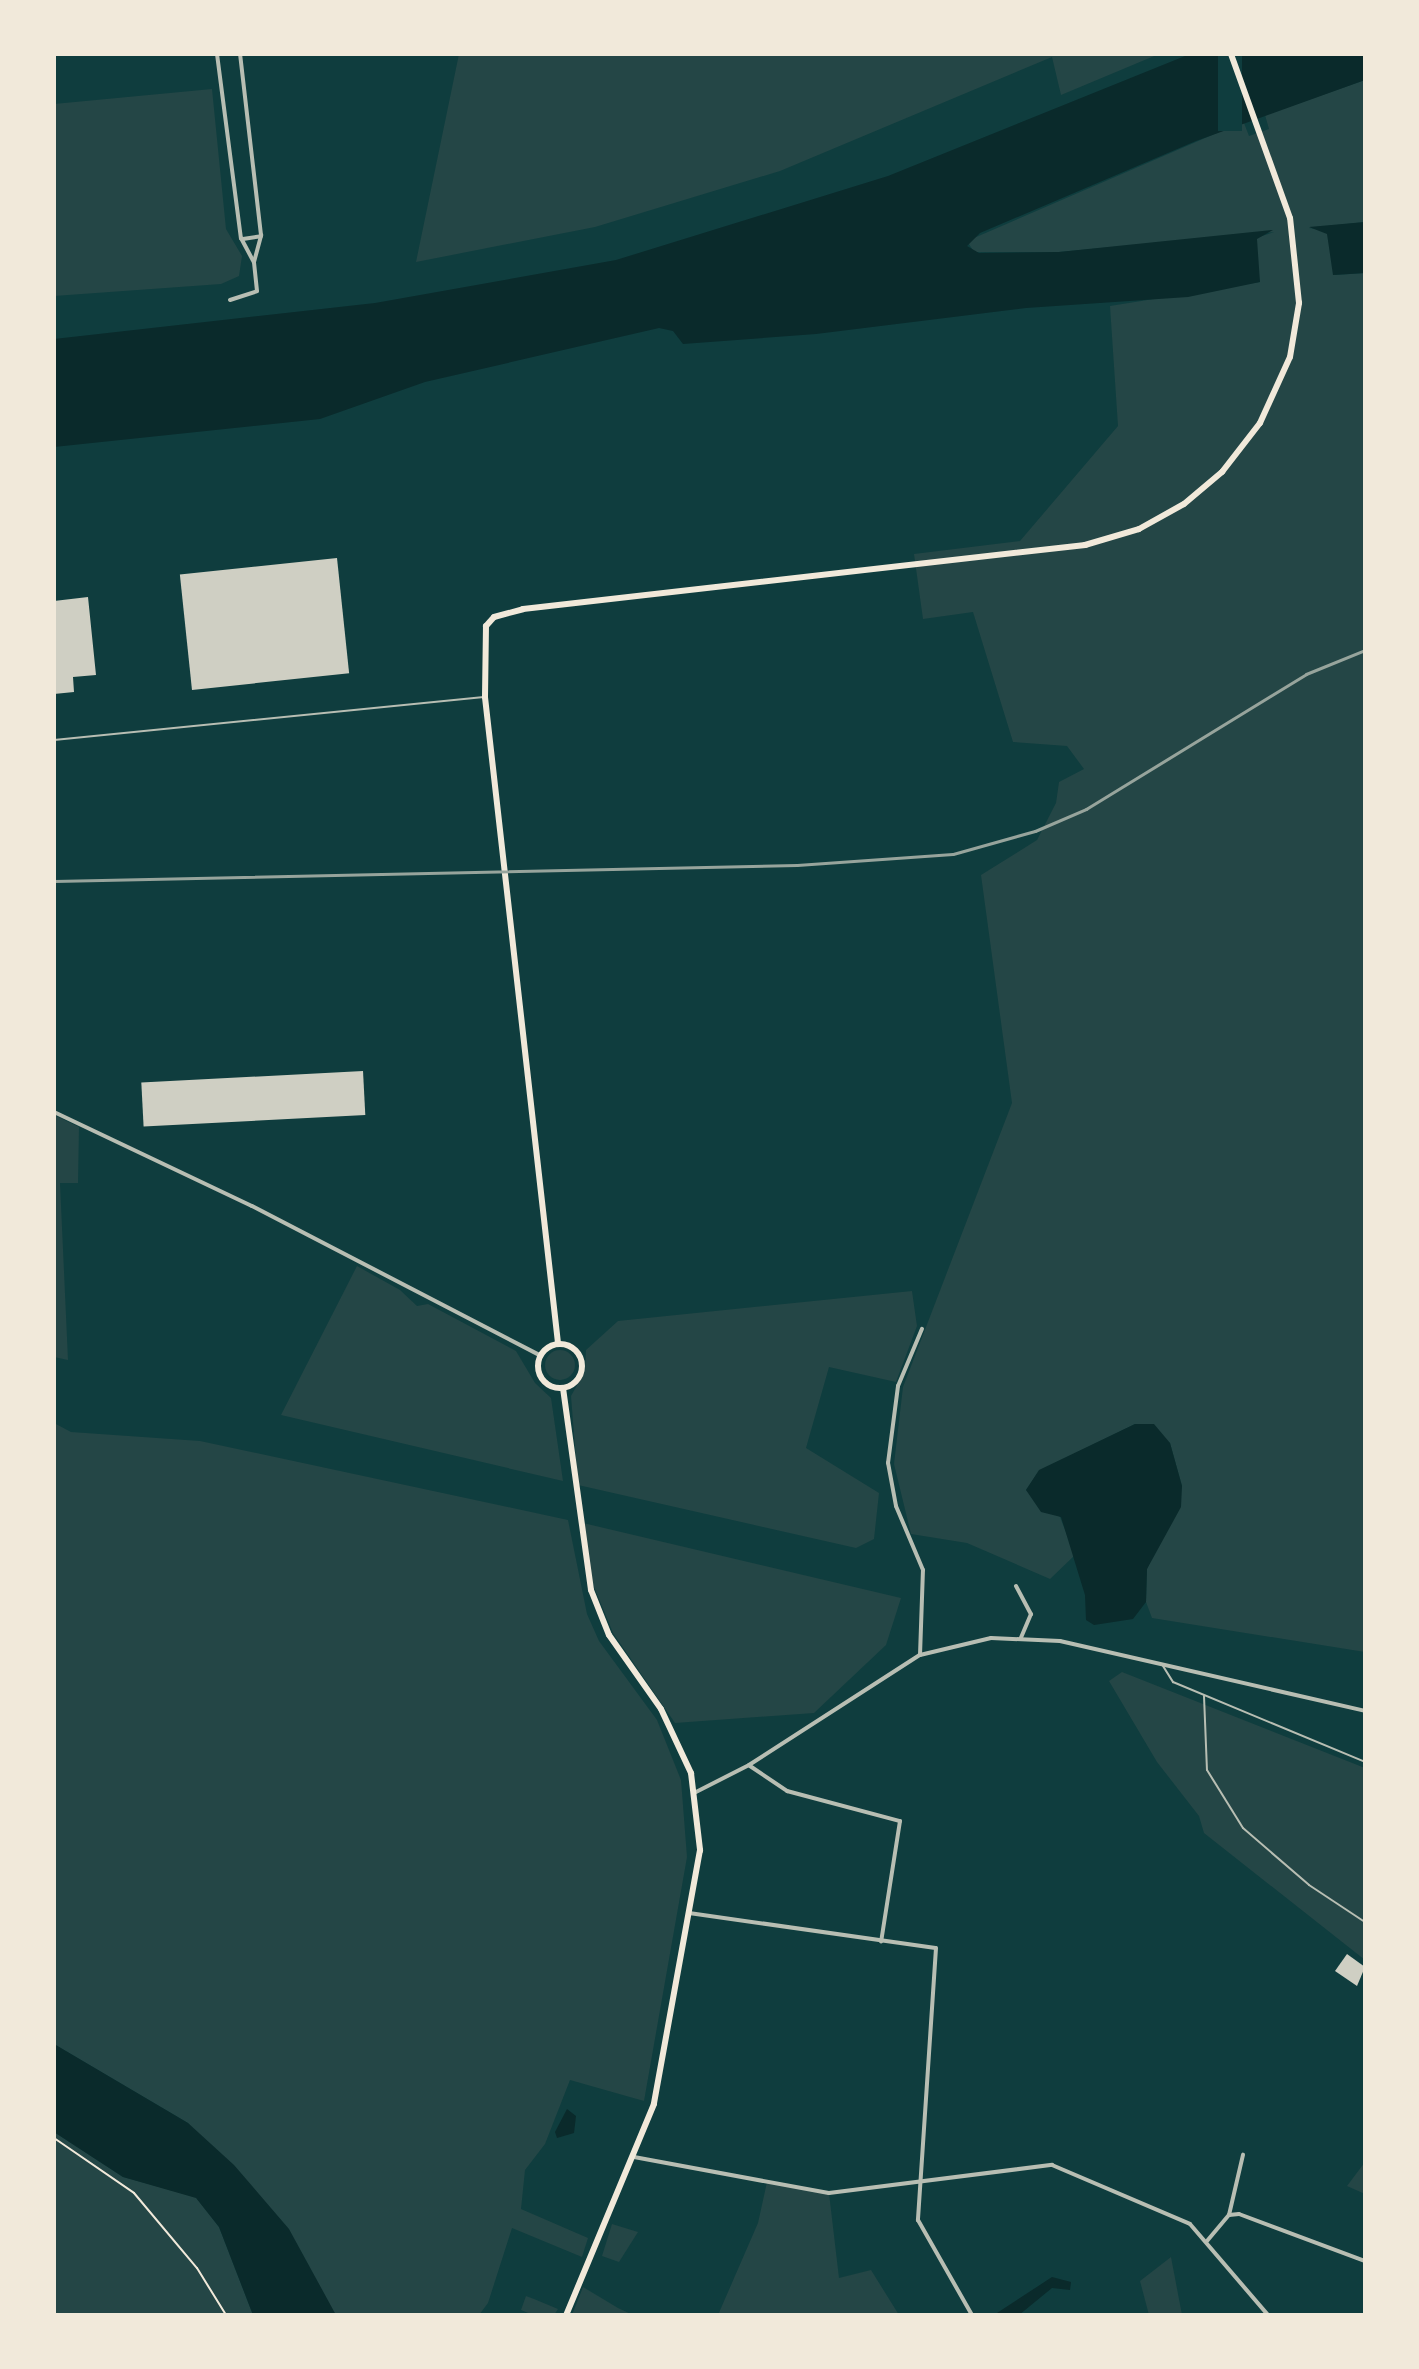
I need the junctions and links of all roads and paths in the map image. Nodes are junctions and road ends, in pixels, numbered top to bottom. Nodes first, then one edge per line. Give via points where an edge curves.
1 (217, 54) edge
2 (240, 54) edge
3 (1231, 54) edge
4 (261, 235) junction
5 (241, 238) junction
6 (254, 262) junction
7 (230, 300) dead end
8 (485, 697) junction
9 (54, 740) edge
10 (54, 1112) edge
11 (922, 1329) dead end
12 (558, 1343) junction
13 (540, 1355) junction
14 (563, 1388) junction
15 (1016, 1586) dead end
16 (1021, 1638) junction
17 (920, 1655) junction
18 (1163, 1665) junction
19 (1204, 1696) junction
20 (1365, 1711) edge
21 (1365, 1762) edge
22 (749, 1765) junction
23 (696, 1792) junction
24 (689, 1913) junction
25 (1365, 1922) edge
26 (881, 1942) junction
27 (54, 2138) edge
28 (1243, 2155) dead end
29 (634, 2157) junction
30 (921, 2184) junction
31 (1229, 2215) junction
32 (1207, 2241) junction
33 (1365, 2261) edge
34 (226, 2315) edge
35 (566, 2315) edge
36 (972, 2315) edge
37 (1268, 2315) edge

1 - 5 street
2 - 4 street
3 - 8 main road via 1292,228 1299,274 1296,328 1282,381 1247,445 1184,504 1139,529 1035,554 508,611 494,617 482,638
4 - 5 street
4 - 6 street
5 - 6 street
6 - 7 street via 257,291
8 - 9 lane
8 - 12 main road
10 - 13 street via 252,1206
11 - 17 street via 898,1386 888,1463 896,1506 923,1570
12 - 13 main road
12 - 14 main road via 573,1347 582,1362 578,1379
13 - 14 main road via 544,1381
14 - 23 main road via 591,1590 609,1635 670,1726
15 - 16 street via 1031,1614
16 - 17 street via 974,1640
16 - 18 street via 1060,1641
17 - 22 street
18 - 19 lane via 1173,1682
18 - 20 street
19 - 21 lane
19 - 25 lane via 1207,1770 1243,1828 1309,1885
22 - 23 street
22 - 26 street via 775,1787 900,1821
23 - 24 main road via 700,1850
24 - 26 street
24 - 29 main road via 654,2104
26 - 30 street via 936,1948
27 - 34 path via 134,2193 197,2268
28 - 31 street
29 - 30 street via 829,2193
29 - 35 main road
30 - 32 street via 1052,2165 1190,2224
30 - 36 street via 918,2220
31 - 32 street
31 - 33 street via 1239,2214
32 - 37 street

